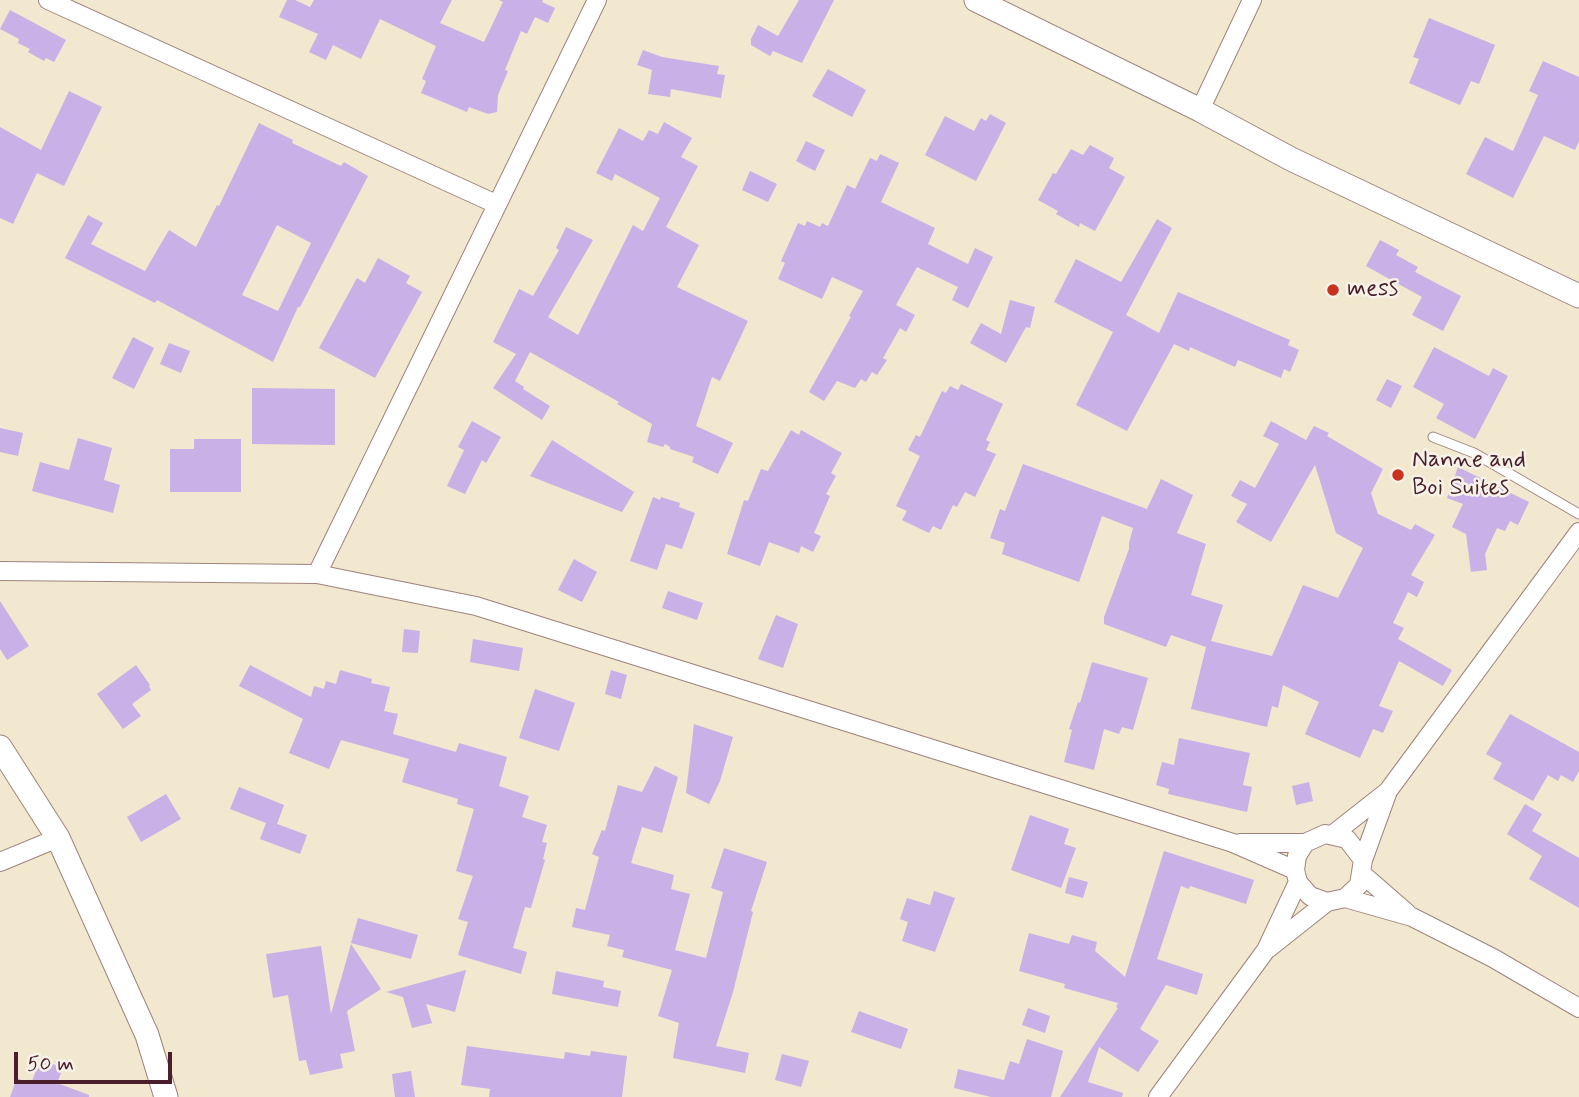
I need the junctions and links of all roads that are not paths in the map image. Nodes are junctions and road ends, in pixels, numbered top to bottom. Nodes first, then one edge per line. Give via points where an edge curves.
1 (48, 0) edge
2 (597, 0) edge
3 (976, 0) edge
4 (1252, 0) edge
5 (1200, 110) junction
6 (496, 204) junction
7 (1579, 296) edge
8 (1433, 436) dead end
9 (1579, 514) edge
10 (1579, 532) edge
11 (0, 571) edge
12 (317, 574) junction
13 (0, 747) edge
14 (1388, 791) junction
15 (1332, 835) junction
16 (58, 838) junction
17 (1233, 843) junction
18 (1305, 844) junction
19 (0, 862) edge
20 (1362, 867) junction
21 (1297, 876) junction
22 (1336, 900) junction
23 (1412, 917) junction
24 (1266, 950) junction
25 (1579, 1008) edge
26 (166, 1097) edge
27 (1158, 1097) edge

1 - 6 street
2 - 6 street
3 - 5 street
4 - 5 street
5 - 7 street
6 - 12 street
8 - 9 lane via 1474,453
10 - 14 street
11 - 12 street
12 - 17 street via 476,606
13 - 16 street
14 - 15 street
14 - 20 street
15 - 18 street
15 - 20 street via 1347,839
16 - 19 street
16 - 26 street via 147,1035
17 - 18 street
17 - 21 street
18 - 21 street via 1297,856
20 - 22 street via 1359,885
20 - 23 street
21 - 22 street via 1310,896
21 - 24 street
22 - 23 street
22 - 24 street
23 - 25 street
24 - 27 street

